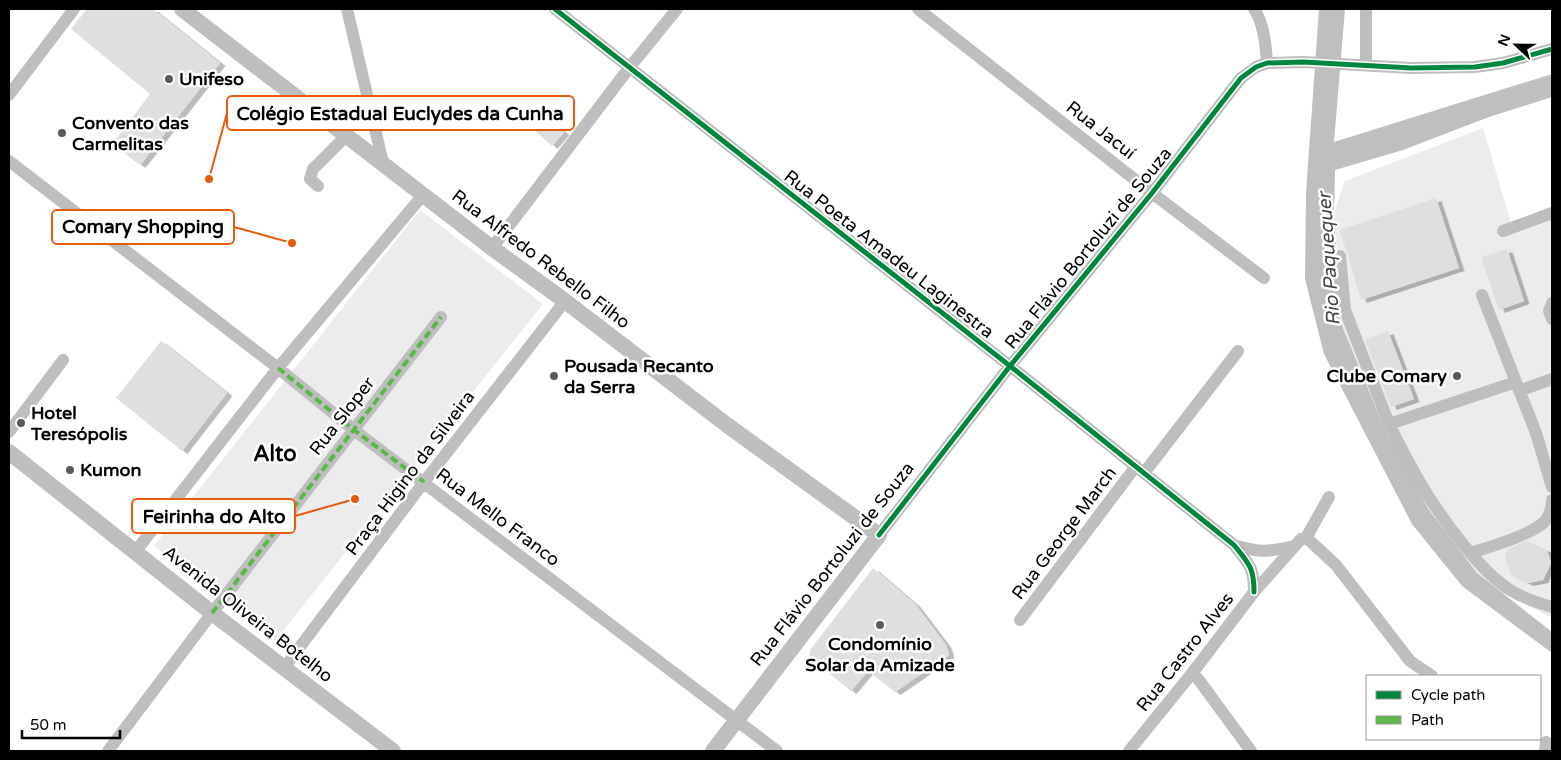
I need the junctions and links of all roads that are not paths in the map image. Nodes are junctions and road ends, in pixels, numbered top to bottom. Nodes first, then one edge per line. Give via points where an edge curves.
1 (74, 9) edge
2 (182, 9) edge
3 (347, 9) edge
4 (555, 9) edge
5 (677, 9) edge
6 (918, 9) edge
7 (1254, 9) edge
8 (1366, 9) edge
9 (1552, 49) edge
10 (1267, 63) junction
11 (1366, 66) junction
12 (629, 68) junction
13 (9, 95) edge
14 (347, 135) junction
15 (9, 161) edge
16 (383, 163) junction
17 (318, 186) dead end
18 (1152, 192) junction
19 (423, 195) junction
20 (1552, 213) edge
21 (1503, 231) dead end
22 (492, 248) junction
23 (1340, 256) dead end
24 (1264, 278) dead end
25 (1482, 295) dead end
26 (565, 301) junction
27 (1552, 303) edge
28 (441, 317) dead end
29 (1552, 319) edge
30 (1238, 351) dead end
31 (63, 360) dead end
32 (1010, 366) junction
33 (278, 368) junction
34 (1552, 380) edge
35 (1517, 387) junction
36 (1389, 424) junction
37 (354, 430) junction
38 (9, 432) edge
39 (9, 452) edge
40 (1549, 460) edge
41 (1140, 470) junction
42 (424, 482) junction
43 (1552, 487) edge
44 (1329, 497) dead end
45 (1552, 500) edge
46 (880, 536) junction
47 (1306, 538) junction
48 (1234, 545) junction
49 (1294, 546) junction
50 (134, 552) junction
51 (1470, 553) junction
52 (1254, 592) junction
53 (1552, 608) edge
54 (212, 613) junction
55 (1020, 620) dead end
56 (284, 668) junction
57 (1193, 672) junction
58 (1431, 675) edge
59 (736, 721) junction
60 (108, 751) edge
61 (393, 751) edge
62 (713, 751) edge
63 (777, 751) edge
64 (1129, 751) edge
65 (1251, 751) edge

1 - 13 street
2 - 14 main road, Rua Alfredo Rebello Filho
3 - 16 street
4 - 12 street, Rua Poeta Amadeu Laginestra
5 - 12 street
6 - 18 street, Rua Jacuí
7 - 10 street via 1266,43
8 - 11 street
9 - 11 street, Rua Flávio Bortoluzi de Souza via 1475,67
10 - 11 street, Rua Flávio Bortoluzi de Souza
10 - 18 street, Rua Flávio Bortoluzi de Souza via 1241,78
12 - 22 street
12 - 32 street, Rua Poeta Amadeu Laginestra
14 - 16 main road, Rua Alfredo Rebello Filho
14 - 17 street via 313,169 310,179
15 - 33 street, Rua Mello Franco
16 - 19 main road, Rua Alfredo Rebello Filho
18 - 24 street, Rua Jacuí
18 - 32 street, Rua Flávio Bortoluzi de Souza
19 - 22 main road, Rua Alfredo Rebello Filho
19 - 33 street
20 - 21 street
22 - 26 main road, Rua Alfredo Rebello Filho
23 - 36 street via 1346,310
25 - 35 street
26 - 42 street, Praça Higino da Silveira
26 - 46 main road, Rua Alfredo Rebello Filho via 727,426
27 - 29 street via 1549,311
28 - 37 street, Rua Sloper
30 - 41 street, Rua George March
31 - 38 street
32 - 41 street, Rua Poeta Amadeu Laginestra
32 - 46 street, Rua Flávio Bortoluzi de Souza
33 - 37 street, Rua Mello Franco
33 - 50 street
34 - 35 street
35 - 36 street
35 - 40 street
36 - 51 street via 1425,494
37 - 42 street, Rua Mello Franco
37 - 54 street, Rua Sloper
39 - 50 main road, Avenida Oliveira Botelho
40 - 43 street
41 - 48 street, Rua Poeta Amadeu Laginestra
41 - 55 street, Rua George March
42 - 56 street, Praça Higino da Silveira
42 - 59 street, Rua Mello Franco
44 - 47 street
45 - 51 street via 1552,508 1540,526
46 - 59 main road, Rua Flávio Bortoluzi de Souza
47 - 49 street, Rua Castro Alves
47 - 58 street via 1336,565 1410,661
48 - 49 street, Rua Poeta Amadeu Laginestra via 1258,551
48 - 52 street, Rua Poeta Amadeu Laginestra via 1253,572
49 - 52 street, Rua Castro Alves
50 - 54 main road, Avenida Oliveira Botelho
51 - 53 street via 1510,590
52 - 57 street, Rua Castro Alves
54 - 56 main road, Avenida Oliveira Botelho
54 - 60 street, Rua Sloper
56 - 61 main road, Avenida Oliveira Botelho
57 - 64 street, Rua Castro Alves
57 - 65 street
59 - 62 main road, Rua Flávio Bortoluzi de Souza
59 - 63 street, Rua Mello Franco

